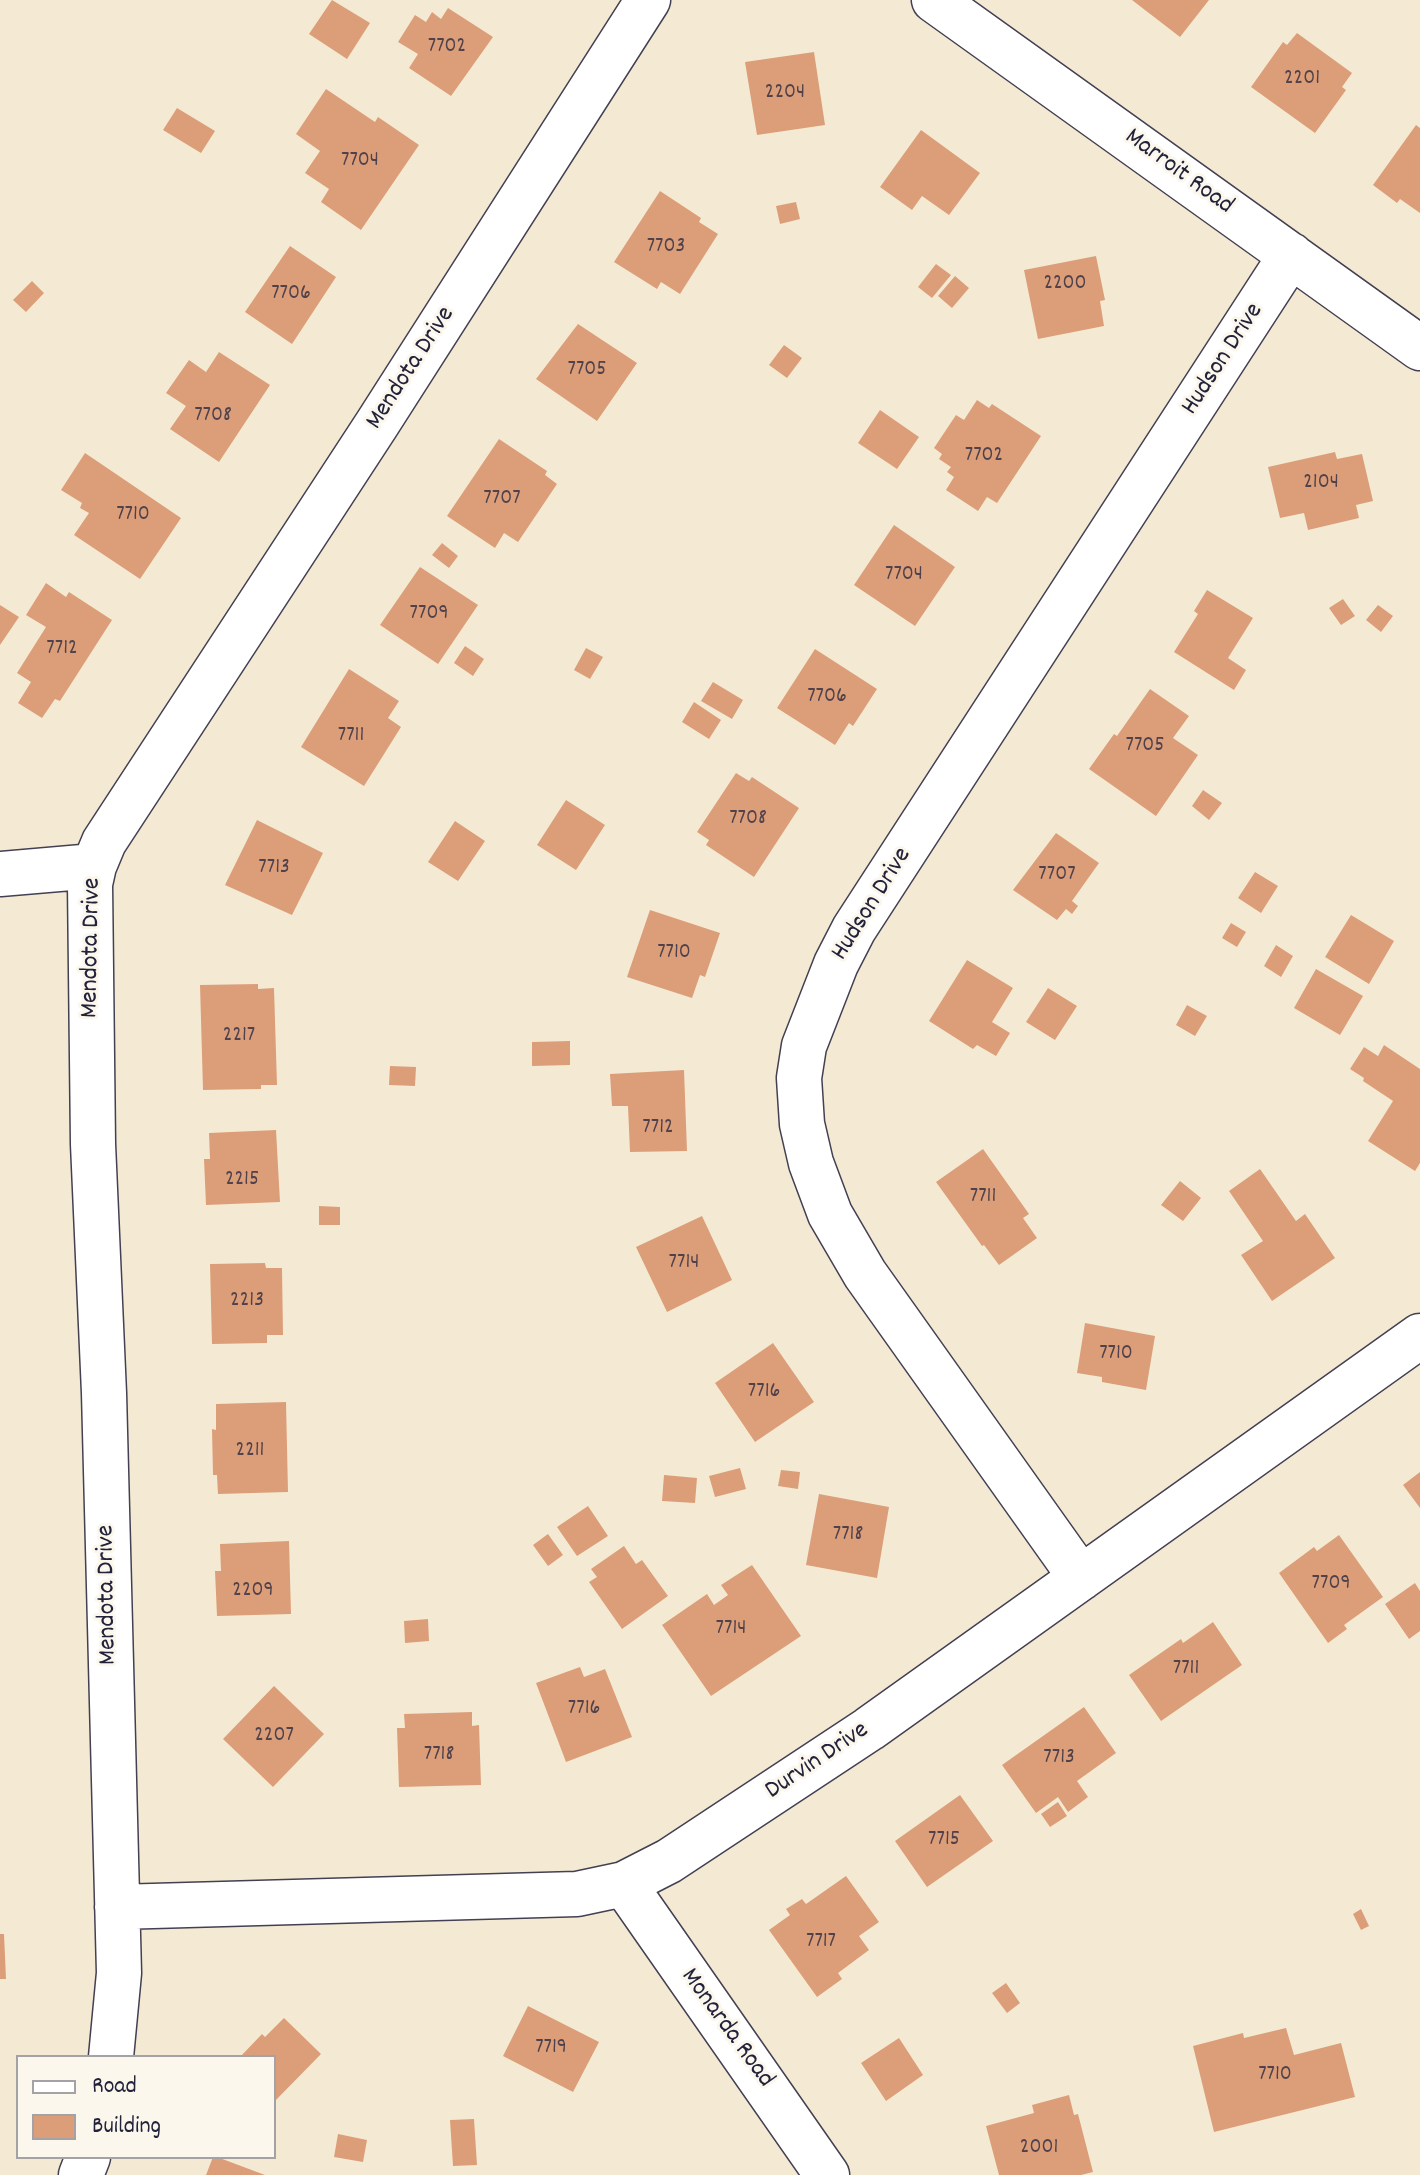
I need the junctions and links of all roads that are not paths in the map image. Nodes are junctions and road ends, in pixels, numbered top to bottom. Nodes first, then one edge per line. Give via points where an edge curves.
1 (648, 0) edge
2 (934, 0) edge
3 (1291, 255) junction
4 (1420, 348) edge
5 (94, 866) junction
6 (0, 874) edge
7 (1420, 1336) edge
8 (1081, 1578) junction
9 (624, 1884) junction
10 (117, 1907) junction
11 (111, 2055) edge
12 (827, 2175) edge

1 - 5 street, Mendota Drive via 104,842
2 - 3 street, Marroit Road
3 - 4 street, Marroit Road
3 - 8 street, Hudson Drive via 854,929 804,1046 799,1078 802,1124 830,1214 865,1274
5 - 6 street
5 - 10 street, Mendota Drive via 93,1144
7 - 8 street, Durvin Drive
8 - 9 street, Durvin Drive via 869,1729 669,1861
9 - 10 street, Durvin Drive via 577,1894
9 - 12 street, Monarda Road
10 - 11 street, Mendota Drive via 119,1973

